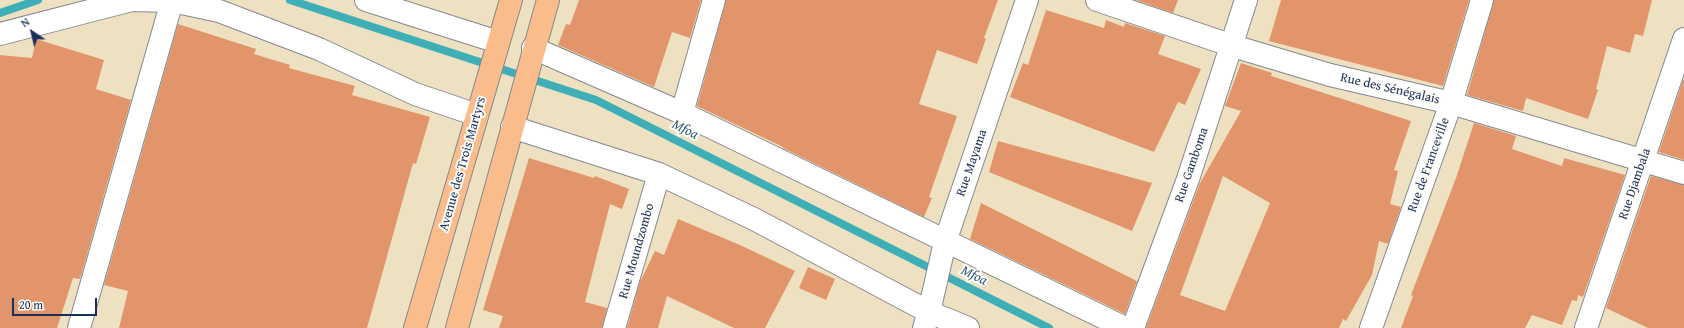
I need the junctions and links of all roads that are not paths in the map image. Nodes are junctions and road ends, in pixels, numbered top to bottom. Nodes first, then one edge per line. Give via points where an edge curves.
1 (366, 0) edge
2 (511, 0) edge
3 (548, 0) edge
4 (714, 0) edge
5 (1027, 0) edge
6 (1097, 0) edge
7 (1246, 0) edge
8 (1482, 0) edge
9 (172, 1) junction
10 (0, 34) edge
11 (1684, 40) edge
12 (498, 42) junction
13 (1233, 46) junction
14 (533, 48) junction
15 (1451, 103) junction
16 (479, 108) junction
17 (682, 113) junction
18 (514, 120) junction
19 (1643, 161) junction
20 (1684, 173) edge
21 (659, 174) junction
22 (945, 242) junction
23 (927, 320) edge
24 (79, 328) edge
25 (415, 328) edge
26 (456, 328) edge
27 (614, 328) edge
28 (968, 328) edge
29 (1125, 328) edge
30 (1133, 328) edge
31 (1371, 328) edge
32 (1586, 328) edge

1 - 12 street
2 - 12 main road, Avenue des Trois Martyrs
3 - 14 main road
4 - 17 street
5 - 22 street, Rue Mayama
6 - 13 street, Rue des Sénégalais
7 - 13 street, Rue Gamboma
8 - 15 street, Rue de Franceville
9 - 10 street via 132,0
9 - 16 street via 219,11 319,49 415,94
9 - 24 street
11 - 19 street, Rue Djambala
12 - 16 main road, Avenue des Trois Martyrs
13 - 15 street, Rue des Sénégalais via 1330,75
13 - 30 street, Rue Gamboma via 1188,179
14 - 17 street
14 - 18 main road
15 - 19 street, Rue des Sénégalais
15 - 31 street, Rue de Franceville
16 - 25 main road, Avenue des Trois Martyrs
17 - 22 street
18 - 21 street
18 - 26 main road
19 - 20 street, Rue des Sénégalais
19 - 32 street, Rue Djambala
21 - 23 street via 754,219
21 - 27 street, Rue Moundzombo
22 - 23 street, Rue Mayama
22 - 29 street
23 - 28 street

